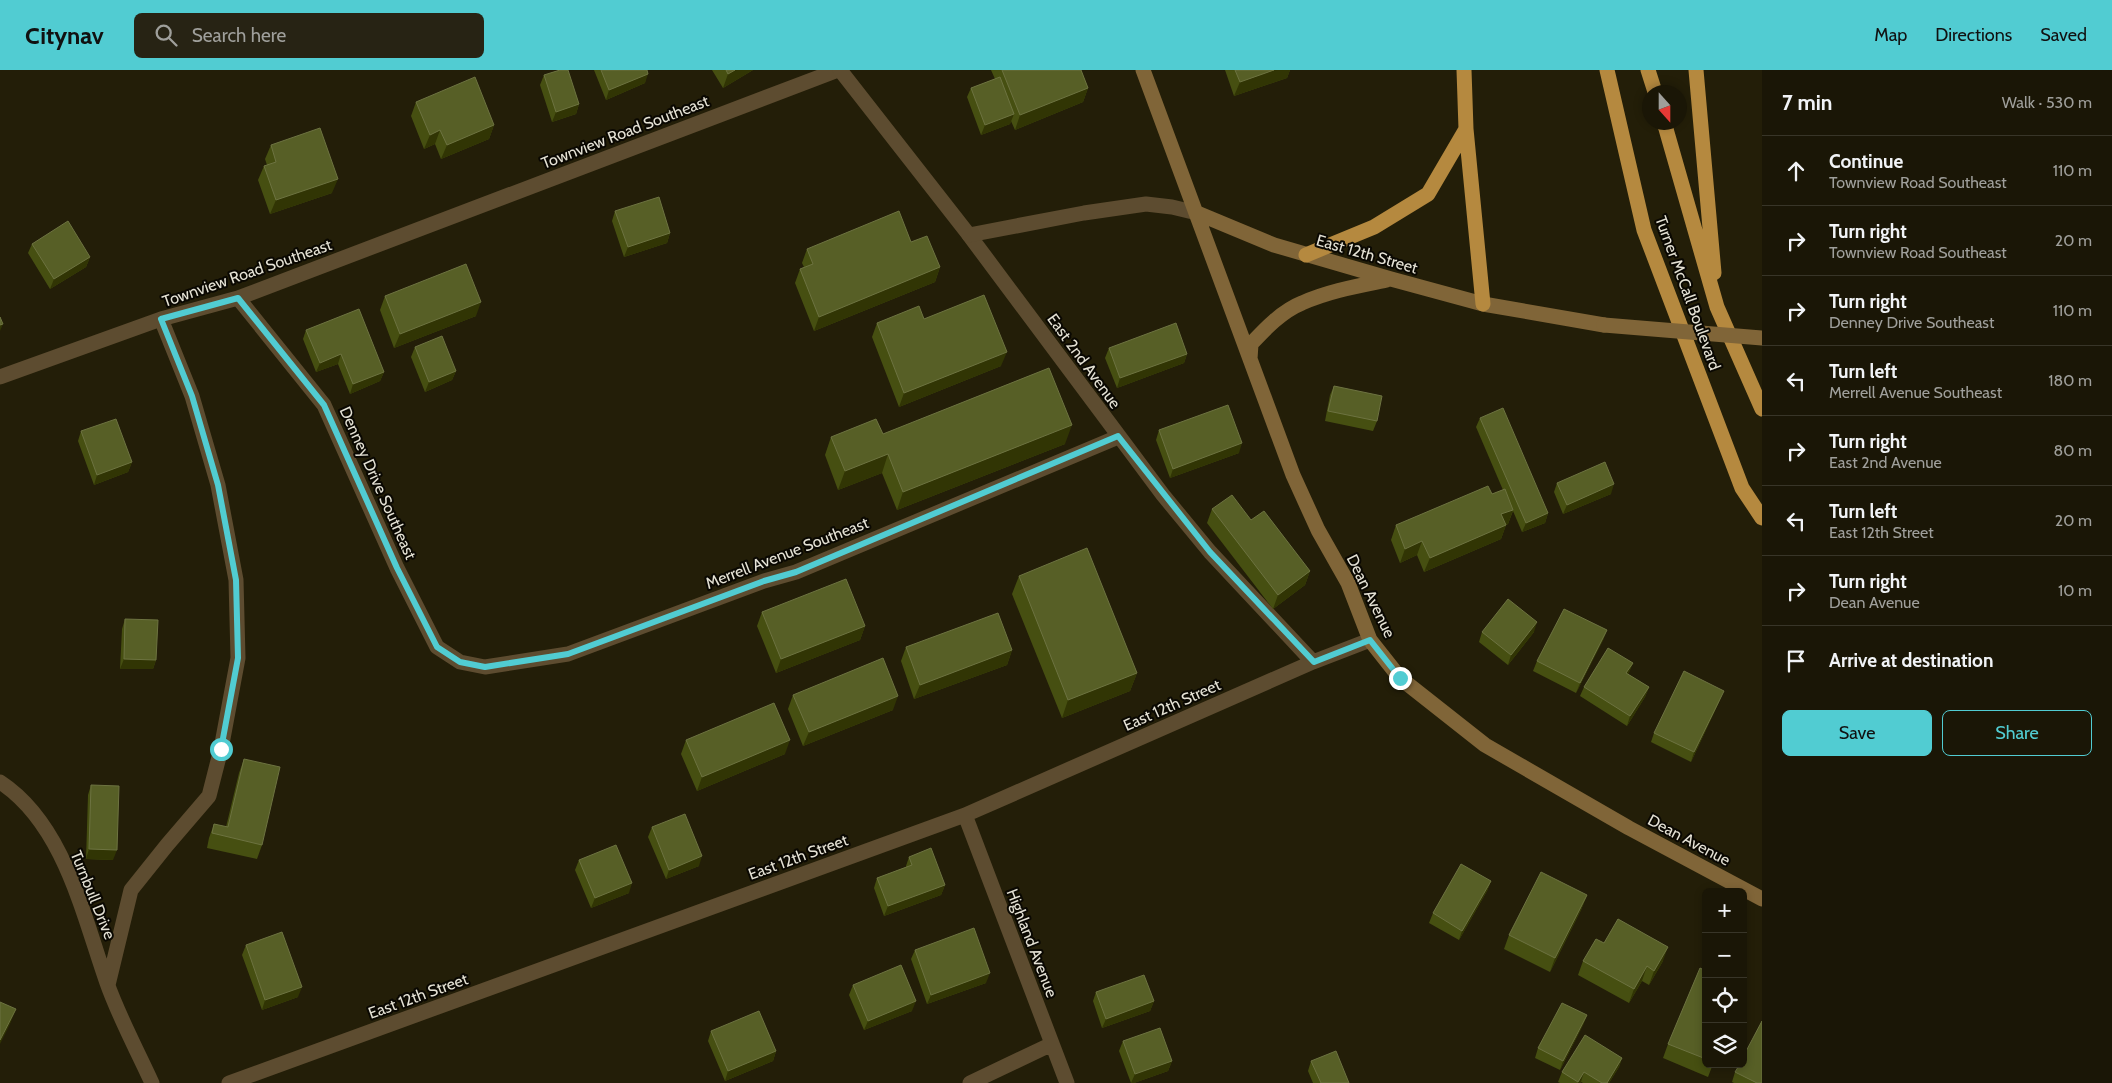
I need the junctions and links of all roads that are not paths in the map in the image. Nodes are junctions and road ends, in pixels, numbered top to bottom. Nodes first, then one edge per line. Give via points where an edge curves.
1 (839, 70) edge
2 (1143, 70) edge
3 (1464, 70) edge
4 (1607, 70) edge
5 (1648, 70) edge
6 (1696, 70) edge
7 (1653, 85) edge
8 (1466, 129) junction
9 (1666, 130) edge
10 (1197, 213) junction
11 (969, 235) junction
12 (1306, 254) junction
13 (1391, 279) junction
14 (238, 298) junction
15 (1483, 304) junction
16 (1717, 307) junction
17 (161, 319) junction
18 (1762, 338) edge
19 (1250, 362) junction
20 (0, 377) edge
21 (1762, 409) edge
22 (1118, 436) junction
23 (1762, 518) edge
24 (1370, 640) junction
25 (460, 662) joint
26 (1314, 662) junction
27 (0, 782) edge
28 (965, 814) junction
29 (1762, 899) edge
30 (108, 984) junction
31 (1052, 1044) junction
32 (152, 1083) edge
33 (229, 1083) edge
34 (970, 1083) edge
35 (1067, 1083) edge

1 - 11 street, East 2nd Avenue
1 - 14 street, Townview Road Southeast
2 - 10 main road, Dean Avenue
3 - 8 highway
4 - 23 highway, Turner McCall Boulevard via 1644,230 1742,488
5 - 7 highway
6 - 16 highway
8 - 12 highway via 1428,194 1374,227
8 - 15 highway
9 - 16 highway, Turner McCall Boulevard
10 - 11 street, East 12th Street via 1146,204 1084,212
10 - 12 main road, East 12th Street via 1274,245
10 - 19 main road, Dean Avenue
11 - 22 street, East 2nd Avenue
12 - 13 main road, East 12th Street
13 - 15 main road, East 12th Street
13 - 19 main road via 1341,289 1300,304 1269,325 1251,344
14 - 17 street, Townview Road Southeast
14 - 25 street, Denney Drive Southeast via 324,405 397,568 437,647
15 - 18 main road, East 12th Street, bridge via 1604,324
16 - 21 highway, Turner McCall Boulevard
17 - 20 street
17 - 30 street, Townview Road Southeast via 192,396 218,485 236,580 238,658 209,796 131,890
19 - 24 main road, Dean Avenue via 1293,475 1318,530 1348,583
22 - 25 street, Merrell Avenue Southeast via 796,572 568,654 485,667
22 - 26 street, East 2nd Avenue via 1210,552
24 - 26 street, East 12th Street
24 - 29 main road, Dean Avenue via 1400,678 1485,745 1629,828
26 - 28 street, East 12th Street
27 - 30 street, Turnbull Drive via 18,794 39,820 62,859
28 - 31 street, Highland Avenue
28 - 33 street, East 12th Street
30 - 32 street, Turnbull Drive
31 - 34 street
31 - 35 street, Highland Avenue

